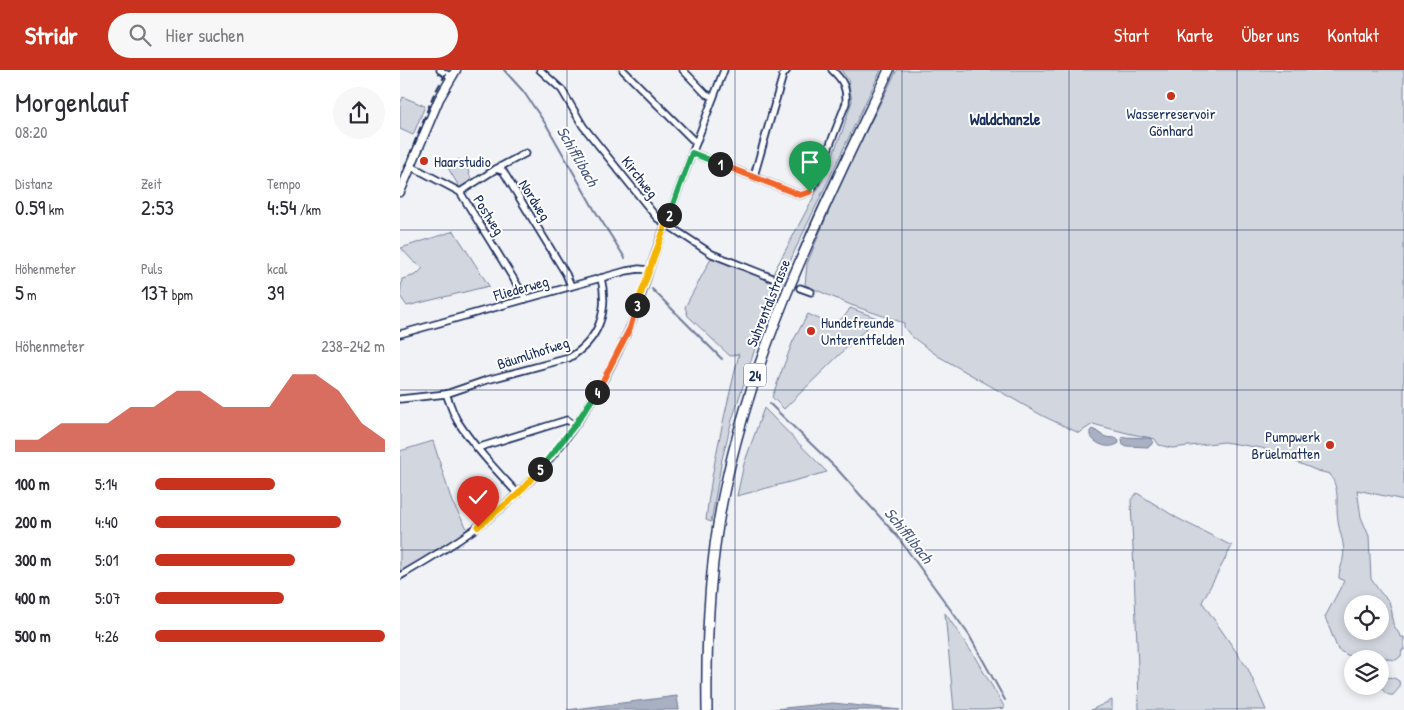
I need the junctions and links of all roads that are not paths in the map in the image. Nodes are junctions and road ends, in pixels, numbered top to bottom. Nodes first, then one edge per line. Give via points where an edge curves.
1 (440, 70) edge
2 (540, 70) edge
3 (623, 70) edge
4 (683, 70) edge
5 (724, 70) edge
6 (787, 70) edge
7 (832, 70) edge
8 (889, 70) edge
9 (454, 73) edge
10 (713, 97) junction
11 (696, 142) junction
12 (526, 153) dead end
13 (692, 153) junction
14 (411, 166) junction
15 (496, 169) junction
16 (754, 176) junction
17 (400, 192) edge
18 (460, 192) junction
19 (665, 225) junction
20 (649, 270) junction
21 (601, 278) junction
22 (775, 279) tunnel mouth
23 (570, 286) junction
24 (800, 288) tunnel mouth
25 (811, 292) dead end
26 (526, 299) junction
27 (400, 334) edge
28 (446, 394) junction
29 (400, 399) edge
30 (575, 425) junction
31 (477, 448) junction
32 (518, 494) junction
33 (400, 576) edge
34 (707, 706) edge

1 - 9 street
2 - 19 street, Kirchweg via 562,90 583,126
3 - 11 street
4 - 10 street
5 - 10 street
6 - 16 street
7 - 16 street via 840,77 847,92 846,103 810,192 800,195
8 - 34 main road, Suhrentalstrasse / 24 via 796,269 743,413 716,536 708,612
9 - 14 main road
10 - 11 street
11 - 13 street
12 - 15 street
13 - 16 street
13 - 19 street
14 - 17 main road
14 - 18 street, Postweg
15 - 18 street
15 - 23 street, Nordweg via 503,172 566,274
18 - 26 street, Postweg
19 - 20 street
19 - 22 street, Kirchweg via 712,254
20 - 21 street, Fliederweg via 639,268
20 - 30 street via 630,328 604,380
21 - 23 street, Fliederweg
21 - 28 street, Bäumlihofweg via 604,306 600,324 580,351 569,358
23 - 26 street, Fliederweg
24 - 25 street
26 - 27 street, Fliederweg
28 - 29 street, Bäumlihofweg
28 - 31 street via 457,420
30 - 31 street via 567,420
30 - 32 street
31 - 32 street
32 - 33 street via 478,527

